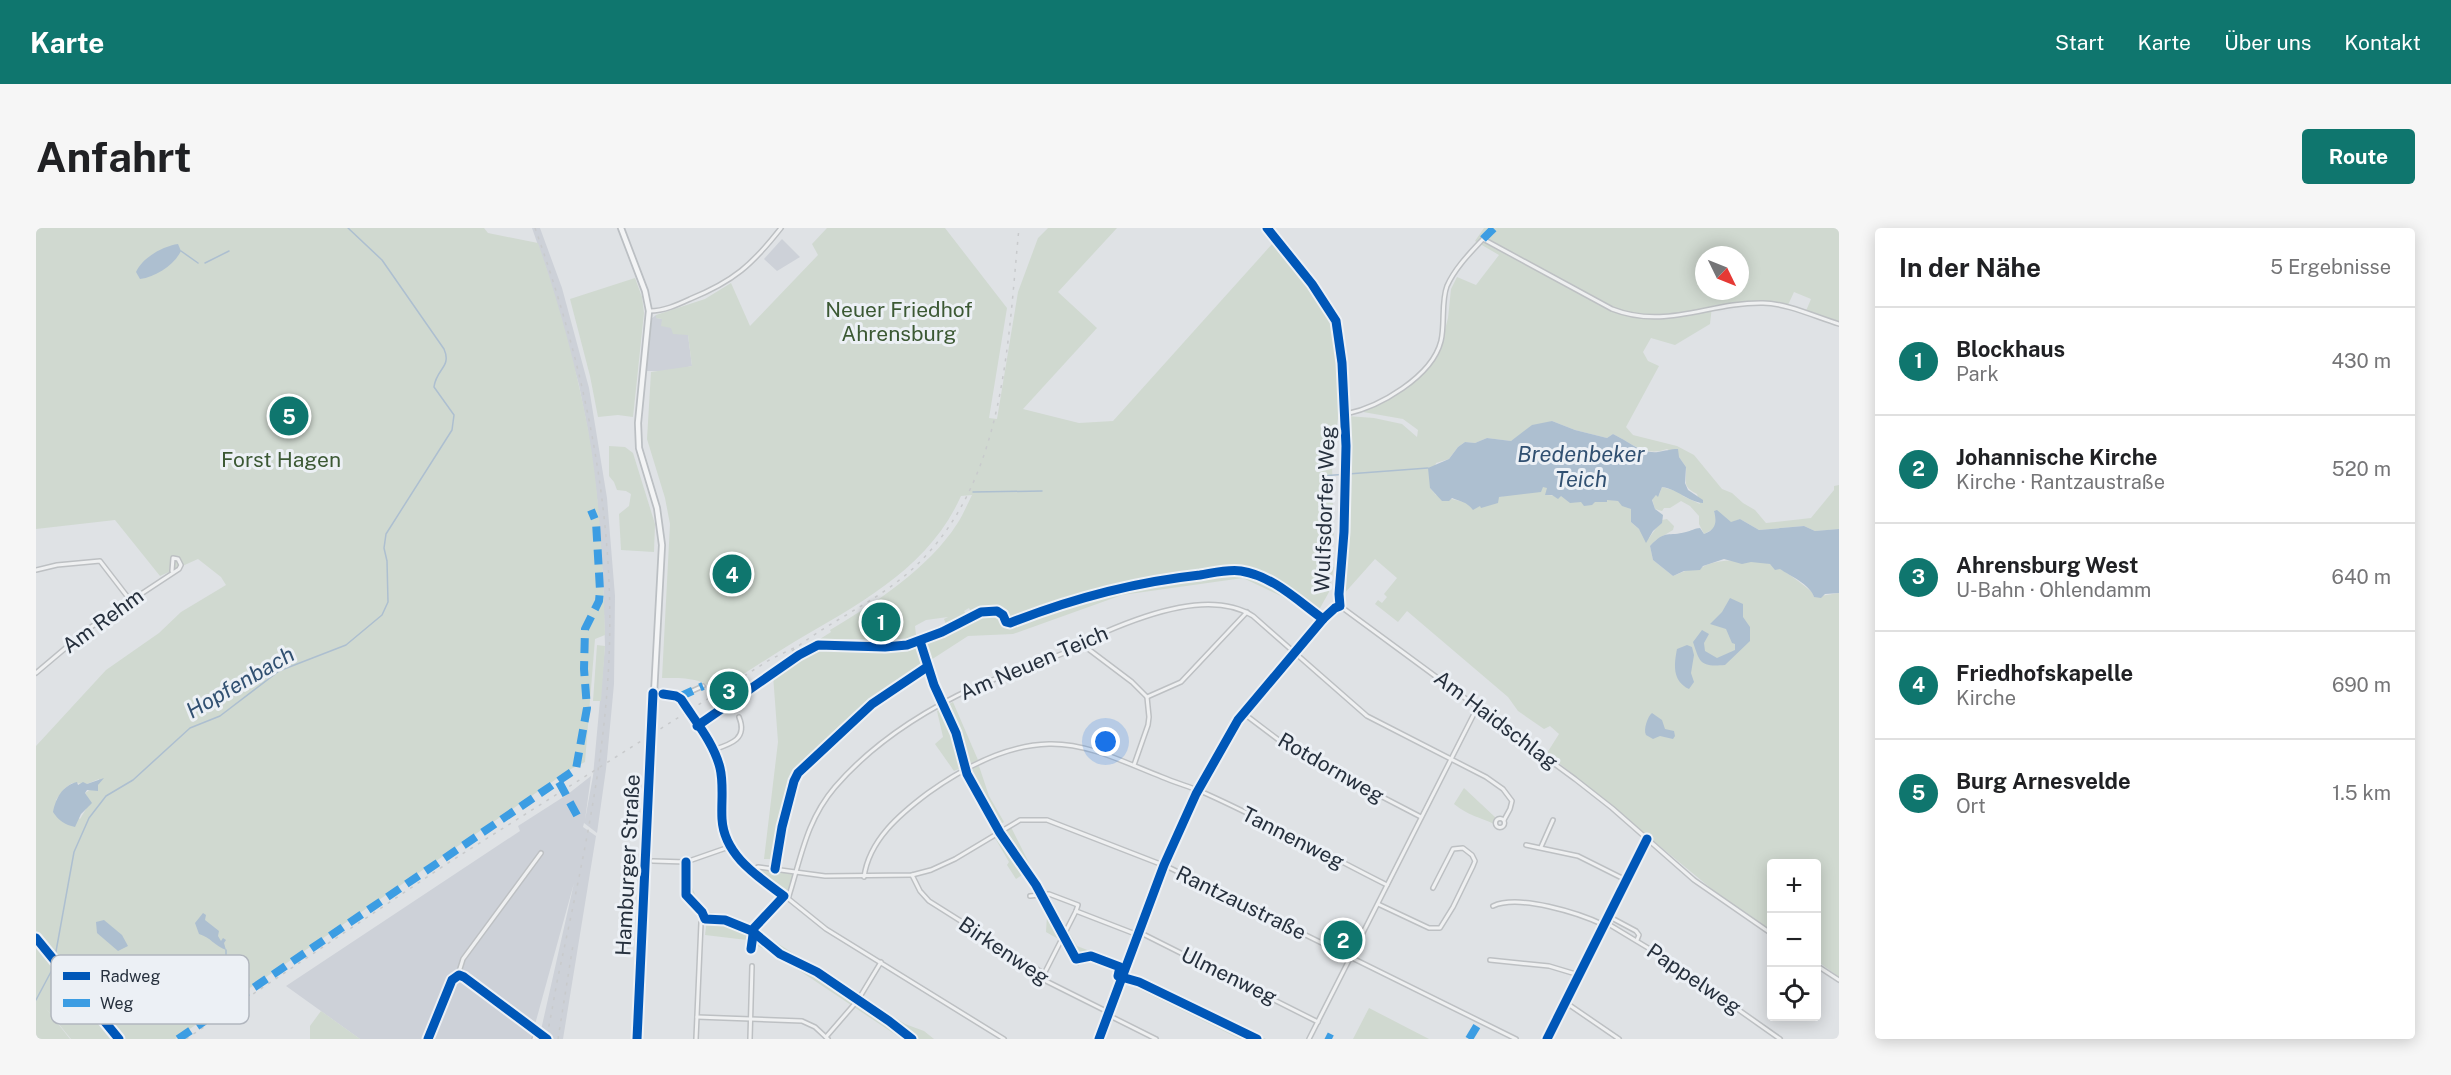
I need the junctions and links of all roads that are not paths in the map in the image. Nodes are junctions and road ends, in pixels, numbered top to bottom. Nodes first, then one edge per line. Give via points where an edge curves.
1 (621, 228) edge
2 (781, 228) edge
3 (649, 311) junction
4 (1839, 324) edge
5 (36, 570) edge
6 (172, 572) dead end
7 (130, 600) junction
8 (1340, 606) junction
9 (1247, 612) junction
10 (1083, 645) junction
11 (1295, 652) junction
12 (36, 673) edge
13 (703, 686) dead end
14 (654, 693) junction
15 (679, 697) junction
16 (1147, 697) junction
17 (1478, 706) junction
18 (1243, 713) junction
19 (739, 717) dead end
20 (713, 750) junction
21 (1450, 759) junction
22 (1134, 765) junction
23 (1198, 791) junction
24 (1421, 817) junction
25 (1504, 819) dead end
26 (1553, 820) dead end
27 (1647, 839) junction
28 (1526, 845) dead end
29 (730, 847) junction
30 (1540, 847) junction
31 (541, 853) dead end
32 (653, 861) dead end
33 (1164, 865) junction
34 (752, 870) junction
35 (796, 872) junction
36 (912, 875) junction
37 (864, 877) junction
38 (1626, 880) junction
39 (1387, 885) junction
40 (1433, 888) dead end
41 (784, 896) junction
42 (1030, 896) dead end
43 (788, 899) junction
44 (1378, 904) junction
45 (1493, 906) dead end
46 (1076, 910) junction
47 (1608, 916) junction
48 (701, 923) dead end
49 (1605, 924) junction
50 (754, 928) dead end
51 (1767, 931) edge
52 (1138, 933) junction
53 (36, 938) edge
54 (1637, 940) junction
55 (51, 955) edge
56 (1352, 957) junction
57 (1490, 960) dead end
58 (881, 962) junction
59 (752, 966) dead end
60 (1819, 967) edge
61 (458, 975) junction
62 (1579, 975) junction
63 (1042, 976) junction
64 (1839, 980) edge
65 (1565, 1002) junction
66 (1108, 1013) junction
67 (697, 1017) junction
68 (751, 1018) junction
69 (1318, 1022) junction
70 (107, 1024) edge
71 (538, 1032) junction
72 (827, 1038) edge
73 (119, 1039) edge
74 (428, 1039) edge
75 (534, 1039) edge
76 (547, 1039) edge
77 (637, 1039) edge
78 (696, 1039) edge
79 (750, 1039) edge
80 (1004, 1039) edge
81 (1099, 1039) edge
82 (1156, 1039) edge
83 (1309, 1039) edge
84 (1516, 1039) edge
85 (1547, 1039) edge
86 (1619, 1039) edge
87 (1780, 1039) edge

1 - 3 main road, Hamburger Straße
2 - 3 street via 759,256 734,278 684,302
3 - 14 main road, Hamburger Straße via 638,423 639,448 657,508 662,545
4 - 8 street, Wulfsdorfer Weg via 1763,303 1656,318 1634,317 1483,239 1446,288 1441,343 1431,362 1385,399 1346,414
5 - 7 street via 100,561
6 - 7 street, Am Rehm
7 - 12 street, Am Rehm
8 - 11 street, Wulfsdorfer Weg via 1331,610
8 - 17 street, Am Haidschlag
9 - 10 street, Am Neuen Teich via 1220,604 1166,611 1103,633
9 - 11 street, Am Neuen Teich
9 - 16 street via 1181,682
10 - 16 street
10 - 35 street, Am Neuen Teich via 960,694 883,741 822,804 811,821
11 - 18 street, Wulfsdorfer Weg
11 - 21 street, Am Neuen Teich via 1367,716
13 - 15 street
14 - 15 street
14 - 77 main road, Hamburger Straße, bridge
15 - 20 street, bridge
16 - 22 street via 1148,725
17 - 21 street
17 - 27 street, Am Haidschlag
18 - 23 street, Wulfsdorfer Weg
18 - 24 street, Rotdornweg via 1292,750
19 - 20 street via 739,739
20 - 29 street via 721,774 723,830
21 - 24 street
21 - 25 street, Am Neuen Teich via 1486,777 1509,795 1512,806
22 - 23 street, Tannenweg
22 - 37 street, Tannenweg via 1057,744 1027,746 980,762 958,772 906,812 876,842
23 - 33 street, Wulfsdorfer Weg
23 - 39 street, Tannenweg
24 - 39 street
26 - 30 street
27 - 38 street
27 - 51 street, Am Haidschlag via 1718,898
28 - 30 street
29 - 32 street via 686,862
29 - 34 street
30 - 38 street via 1578,856
31 - 61 street via 463,959
33 - 36 street, Rantzaustraße via 1061,824 1032,818 1009,825 942,866
33 - 52 street, Wulfsdorfer Weg
33 - 56 street, Rantzaustraße
34 - 35 street, Rantzaustraße via 758,867
34 - 41 street
35 - 37 street, Rantzaustraße
35 - 43 street, Am Neuen Teich
36 - 37 street, Rantzaustraße
36 - 63 street, Birkenweg via 929,901 1040,971
38 - 47 street
39 - 44 street
40 - 44 street via 1453,849 1463,848 1472,855 1473,866 1442,927 1429,928
41 - 43 street
41 - 50 street
42 - 46 street, Ulmenweg via 1053,895 1078,905
43 - 58 street via 818,924
44 - 56 street
45 - 49 street, Pappelweg via 1505,901 1545,907
46 - 52 street, Ulmenweg
46 - 63 street
47 - 49 street
47 - 54 street, Pappelweg via 1636,931
48 - 67 street
49 - 54 street, Pappelweg
49 - 62 street
52 - 66 street, Wulfsdorfer Weg
52 - 69 street, Ulmenweg
53 - 55 street
54 - 87 street, Pappelweg
56 - 69 street
56 - 84 street, Rantzaustraße
57 - 62 street via 1549,966
58 - 72 street via 858,1000
58 - 80 street
59 - 68 street
60 - 64 street
61 - 71 street
61 - 74 street via 452,979
62 - 65 street
63 - 66 street, Birkenweg
65 - 85 street
65 - 86 street
66 - 81 street, Wulfsdorfer Weg
66 - 82 street, Birkenweg
67 - 68 street
67 - 78 street
68 - 72 street via 802,1021
68 - 79 street
69 - 83 street
70 - 73 street
71 - 75 street
71 - 76 street, bridge

